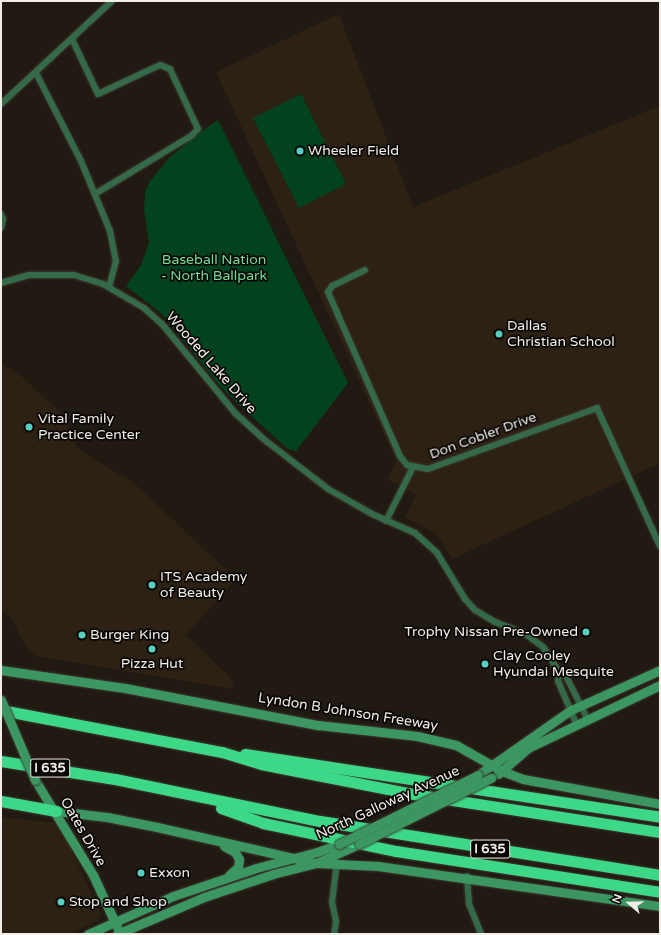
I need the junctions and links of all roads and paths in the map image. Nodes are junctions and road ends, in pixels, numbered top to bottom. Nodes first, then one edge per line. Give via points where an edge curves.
1 (112, 1) edge
2 (72, 39) junction
3 (36, 73) junction
4 (1, 104) edge
5 (95, 194) junction
6 (1, 214) edge
7 (1, 228) edge
8 (365, 270) dead end
9 (1, 283) edge
10 (109, 287) junction
11 (412, 467) junction
12 (386, 521) junction
13 (660, 546) edge
14 (1, 670) edge
15 (660, 670) edge
16 (559, 672) junction
17 (660, 685) edge
18 (1, 700) edge
19 (581, 706) junction
20 (1, 710) edge
21 (571, 710) junction
22 (587, 718) junction
23 (576, 723) junction
24 (222, 752) junction
25 (515, 759) junction
26 (1, 761) edge
27 (492, 766) junction
28 (502, 771) junction
29 (522, 779) junction
30 (188, 796) junction
31 (1, 801) edge
32 (660, 804) edge
33 (56, 811) junction
34 (660, 817) edge
35 (365, 831) junction
36 (660, 832) edge
37 (210, 839) junction
38 (352, 846) junction
39 (292, 859) junction
40 (337, 862) junction
41 (316, 864) junction
42 (355, 864) junction
43 (660, 875) edge
44 (467, 876) junction
45 (221, 880) junction
46 (660, 892) edge
47 (660, 906) edge
48 (126, 916) junction
49 (114, 922) junction
50 (134, 931) edge
51 (88, 934) edge
52 (119, 934) edge
53 (334, 934) edge
54 (481, 934) edge

1 - 2 street
2 - 3 street
2 - 5 street via 98,94 160,65 170,69 198,129 191,136
3 - 4 street
3 - 5 street
5 - 10 street via 110,231 116,262
6 - 7 street
8 - 11 street, Don Cobler Drive via 332,286 328,292 400,456
9 - 10 street, Wooded Lake Drive via 29,275 74,275
10 - 12 street, Wooded Lake Drive via 144,308 162,324 209,384 266,441 328,489
11 - 12 street
11 - 13 street, Don Cobler Drive via 428,469 596,408
12 - 16 street, Wooded Lake Drive via 415,533 428,542 474,610 535,640 551,656
14 - 27 main road, Lyndon B Johnson Freeway via 125,688 318,725 417,736 456,745
15 - 19 main road, North Galloway Avenue
16 - 19 street, Wooded Lake Drive via 566,676
16 - 21 street, Wooded Lake Drive via 558,681
17 - 22 main road, North Galloway Avenue
18 - 33 main road, Oates Drive, bridge via 35,780
19 - 21 main road, North Galloway Avenue
19 - 22 street, Wooded Lake Drive
20 - 24 highway
21 - 23 street, Wooded Lake Drive
21 - 27 main road, North Galloway Avenue
22 - 23 main road, North Galloway Avenue
23 - 25 main road, North Galloway Avenue via 528,748
24 - 34 highway via 284,758
24 - 36 highway via 261,764 407,793
25 - 28 main road, North Galloway Avenue
25 - 29 main road via 515,769
26 - 30 highway, I 635 via 115,779
27 - 28 main road, Lyndon B Johnson Freeway
27 - 35 main road, North Galloway Avenue, bridge
28 - 29 main road, Lyndon B Johnson Freeway
28 - 38 main road, North Galloway Avenue, bridge
29 - 32 main road, Lyndon B Johnson Freeway
30 - 43 highway, I 635 via 328,823
30 - 46 highway via 278,826 396,851
31 - 33 highway
33 - 37 main road via 107,817
33 - 49 main road, Oates Drive via 93,875
35 - 38 main road, bridge
35 - 39 main road, North Galloway Avenue, bridge via 339,844
37 - 39 main road
37 - 45 main road via 235,852 239,859 238,867
38 - 41 main road, North Galloway Avenue
38 - 42 main road via 350,859
39 - 41 main road
39 - 45 main road, North Galloway Avenue
40 - 41 main road
40 - 42 main road
40 - 53 street via 332,902 336,921
41 - 50 main road, North Galloway Avenue via 244,883
42 - 44 main road
44 - 47 main road
44 - 54 street via 469,904
45 - 48 main road, North Galloway Avenue
48 - 49 main road, North Galloway Avenue
48 - 50 main road
49 - 51 main road, North Galloway Avenue
49 - 52 main road, Oates Drive
50 - 52 main road, North Galloway Avenue

